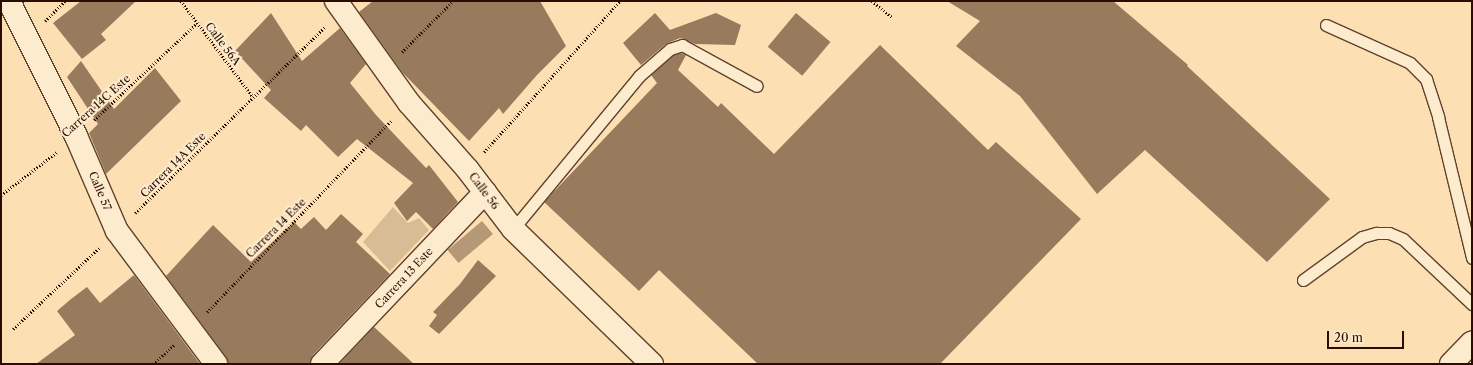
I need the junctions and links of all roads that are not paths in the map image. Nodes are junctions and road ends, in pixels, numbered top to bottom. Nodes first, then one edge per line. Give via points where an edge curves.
1 (9, 1) edge
2 (339, 6) edge
3 (1326, 25) dead end
4 (757, 86) dead end
5 (485, 192) junction
6 (513, 229) junction
7 (1472, 258) edge
8 (1303, 280) dead end
9 (1472, 304) edge
10 (1472, 342) edge
11 (216, 364) edge
12 (322, 364) edge
13 (652, 364) edge
14 (1451, 364) edge

1 - 11 street, Calle 57 via 76,136 117,231
2 - 5 street, Calle 56 via 409,103
3 - 7 lane via 1410,63 1426,79 1438,117
4 - 6 lane via 682,45 670,49 639,76
5 - 6 street, Calle 56
5 - 12 street, Carrera 13 Este
6 - 13 street, Calle 56
8 - 9 lane via 1362,237 1389,233 1403,239
10 - 14 street

